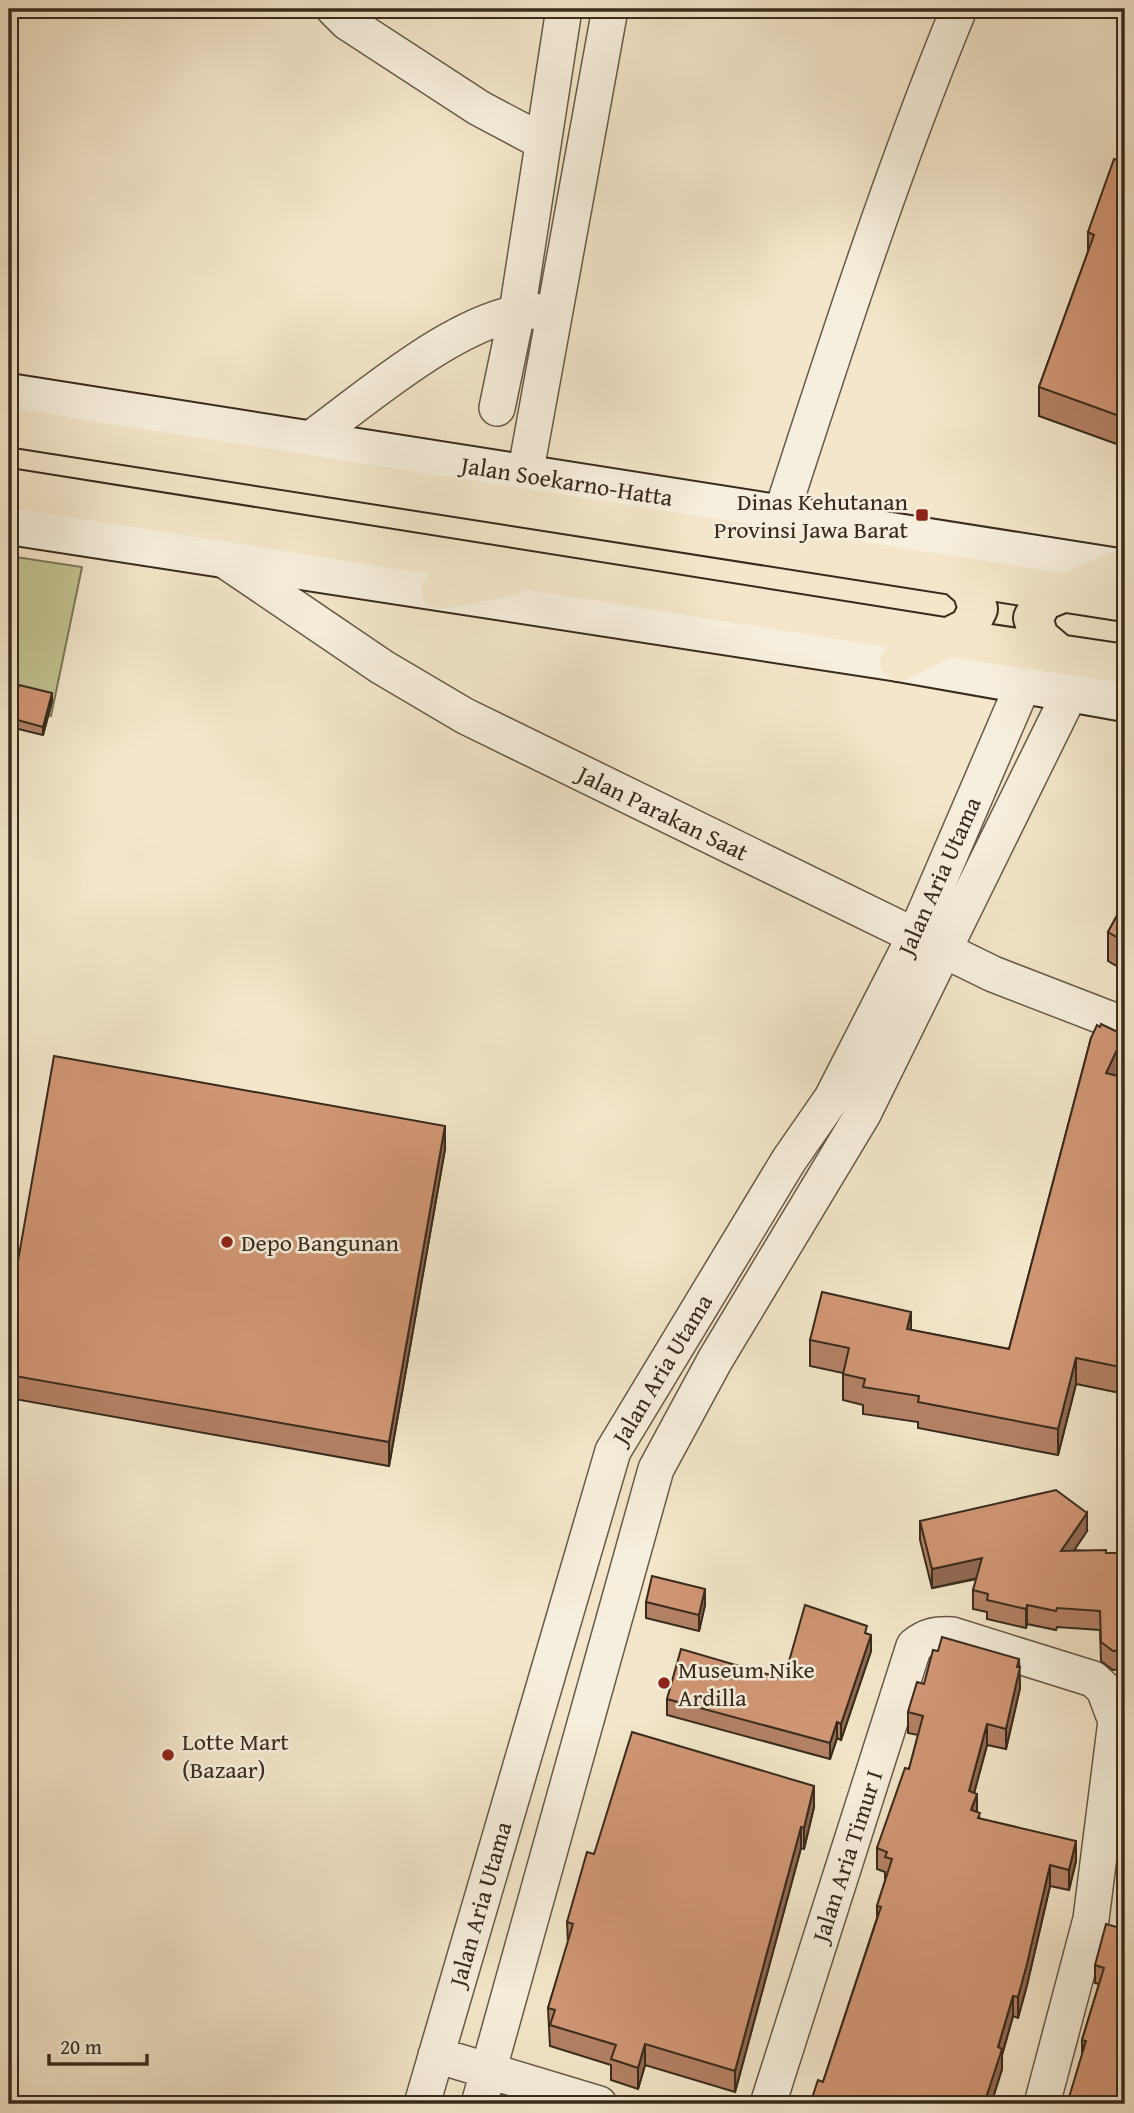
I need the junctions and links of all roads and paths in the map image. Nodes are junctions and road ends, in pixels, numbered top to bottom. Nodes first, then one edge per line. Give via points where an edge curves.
1 (334, 9) edge
2 (564, 9) edge
3 (610, 9) edge
4 (960, 9) edge
5 (541, 141) junction
6 (516, 312) junction
7 (553, 312) junction
8 (9, 393) edge
9 (497, 408) dead end
10 (9, 427) edge
11 (309, 440) junction
12 (525, 475) junction
13 (9, 488) edge
14 (781, 515) junction
15 (9, 525) edge
16 (223, 559) junction
17 (538, 572) junction
18 (956, 576) junction
19 (1124, 580) edge
20 (440, 590) junction
21 (1062, 592) junction
22 (950, 638) junction
23 (1059, 654) junction
24 (899, 662) junction
25 (1125, 664) edge
26 (1023, 685) junction
27 (1070, 693) junction
28 (1125, 702) edge
29 (930, 943) junction
30 (1125, 1025) edge
31 (832, 1098) junction
32 (863, 1114) junction
33 (612, 1451) junction
34 (656, 1469) junction
35 (436, 2054) junction
36 (483, 2088) edge
37 (423, 2104) edge
38 (599, 2104) edge
39 (768, 2104) edge
40 (1042, 2104) edge

1 - 5 street via 457,94
2 - 5 street
3 - 7 street
4 - 14 street via 924,93
5 - 6 street
6 - 7 street
6 - 9 street
6 - 11 street via 459,334
7 - 12 street
8 - 11 main road, Jalan Soekarno-Hatta
10 - 18 highway, Jalan Soekarno-Hatta
11 - 12 main road, Jalan Soekarno-Hatta
12 - 14 main road, Jalan Soekarno-Hatta
13 - 17 highway
14 - 19 main road, Jalan Soekarno-Hatta
15 - 16 main road
16 - 20 main road
16 - 29 street, Jalan Parakan Saat via 382,667 465,716
17 - 20 highway
17 - 22 highway
18 - 21 highway, Jalan Soekarno-Hatta
18 - 22 highway via 972,590 978,609 969,627
19 - 21 highway, Jalan Soekarno-Hatta
20 - 24 main road
21 - 23 highway via 1043,601 1033,618 1039,637
22 - 23 highway
22 - 24 highway
23 - 25 highway
24 - 26 main road
26 - 27 main road
26 - 29 street, Jalan Aria Utama
27 - 28 main road
27 - 29 street, Jalan Aria Utama
29 - 30 street, Jalan Parakan Saat via 993,974
29 - 31 street, Jalan Aria Utama
29 - 32 street, Jalan Aria Utama
31 - 32 street
31 - 33 street, Jalan Aria Utama via 789,1160
32 - 34 street, Jalan Aria Utama via 715,1360
33 - 34 street
33 - 35 street, Jalan Aria Utama
34 - 36 street, Jalan Aria Utama
35 - 36 street
35 - 37 street, Jalan Aria Utama
36 - 38 street
39 - 40 street, Jalan Aria Timur I via 914,1646 925,1637 952,1635 1093,1679 1104,1689 1115,1721 1091,1919

